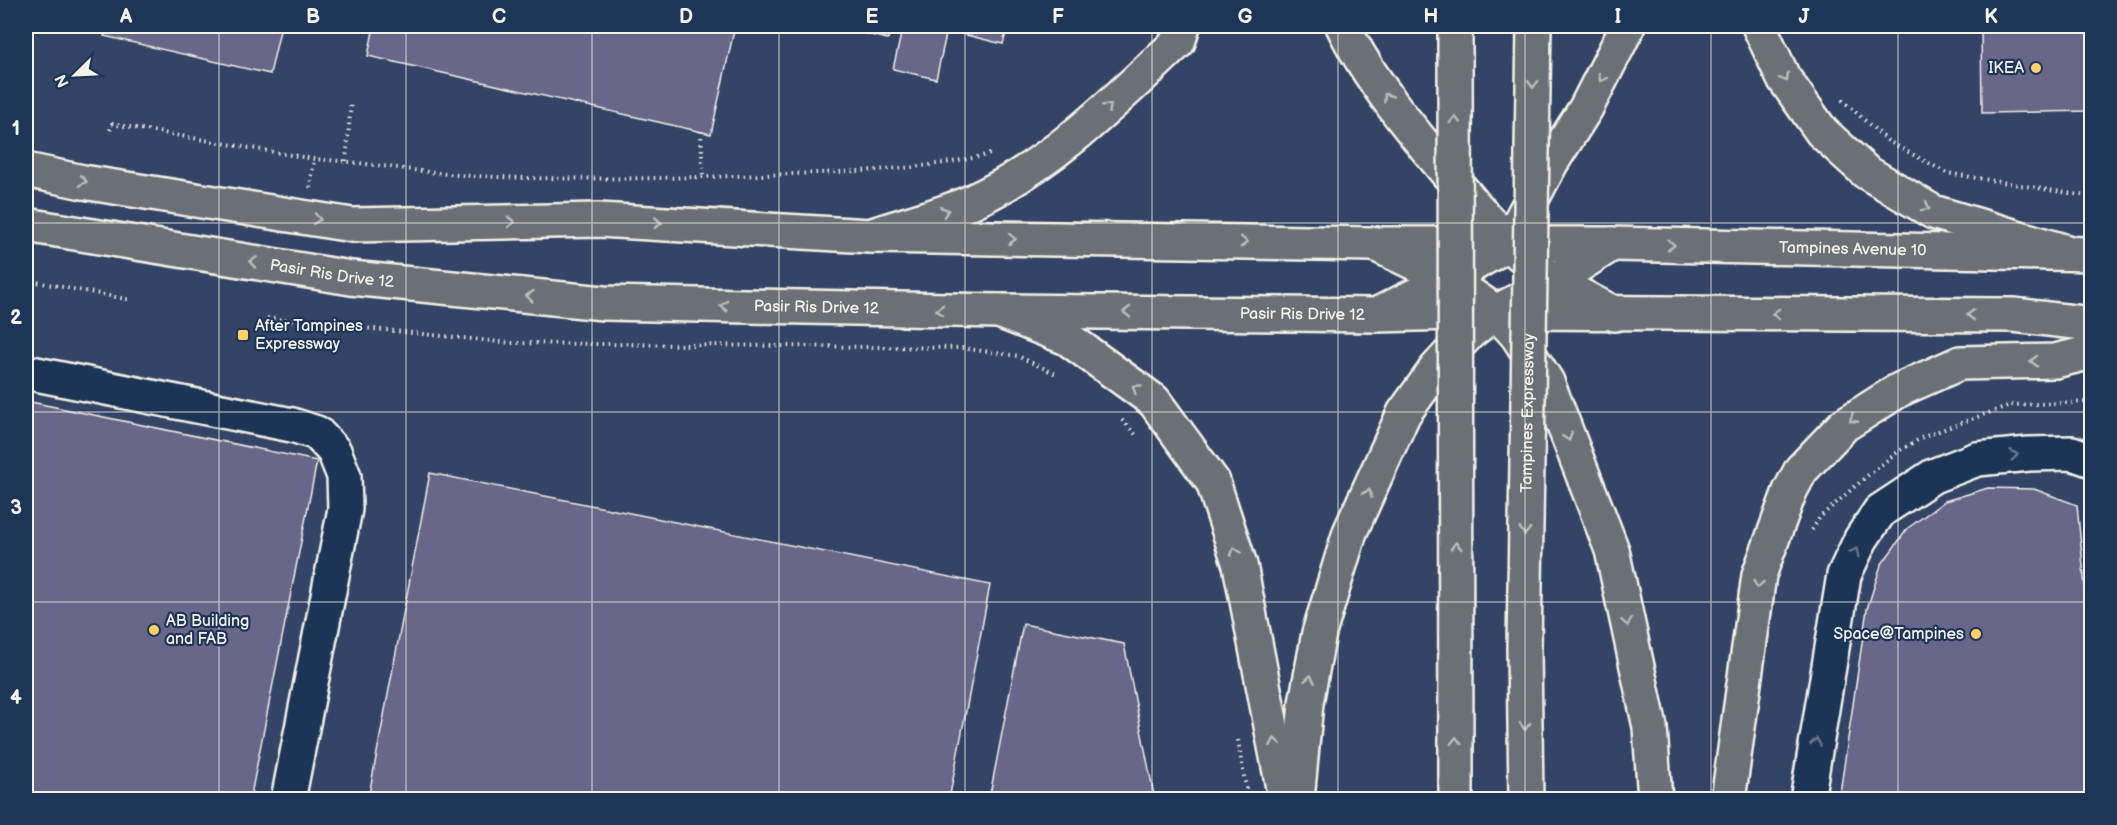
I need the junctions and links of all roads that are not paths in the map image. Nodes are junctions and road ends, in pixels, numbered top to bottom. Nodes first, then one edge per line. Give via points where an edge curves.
1 (1183, 26) edge
2 (1343, 26) edge
3 (1455, 26) edge
4 (1534, 26) edge
5 (1628, 26) edge
6 (1759, 26) edge
7 (26, 170) edge
8 (26, 225) edge
9 (870, 236) junction
10 (1375, 244) junction
11 (1508, 244) junction
12 (1612, 244) junction
13 (2079, 253) edge
14 (1449, 279) junction
15 (1554, 281) junction
16 (999, 311) junction
17 (1496, 312) junction
18 (1615, 314) junction
19 (1376, 315) junction
20 (2091, 324) edge
21 (2091, 352) edge
22 (26, 372) edge
23 (2091, 460) edge
24 (288, 800) edge
25 (1285, 800) edge
26 (1297, 800) edge
27 (1456, 800) edge
28 (1526, 800) edge
29 (1655, 800) edge
30 (1728, 800) edge
31 (1807, 800) edge

9 -> 1 main road via 973,201 1032,168 1094,121 1161,58 1178,42
11 -> 2 main road via 1394,107
27 -> 3 main road, bridge
4 -> 28 main road, Tampines Expressway, bridge via 1524,648
5 -> 11 main road
6 -> 13 main road via 1783,77 1822,132 1866,172 1933,212
7 -> 9 main road via 352,225 599,220
16 -> 8 main road, Pasir Ris Drive 12 via 604,303 351,278
9 -> 10 main road
10 - 11 main road
10 - 14 main road
11 - 12 main road
11 - 14 main road
11 - 15 main road
12 -> 13 main road, Tampines Avenue 10
12 - 15 main road
14 - 17 main road
14 - 19 main road
15 - 17 main road
15 - 18 main road
19 -> 16 main road, Pasir Ris Drive 12
25 -> 16 main road via 1240,565 1213,482 1154,401 1067,338
17 - 18 main road, Pasir Ris Drive 12
17 - 19 main road, Pasir Ris Drive 12
26 -> 17 main road via 1306,703 1319,633 1350,532 1404,413 1462,340
17 -> 29 main road via 1517,335 1547,382 1611,550 1650,727
20 -> 18 main road via 2013,315
21 -> 30 main road via 2055,361 1960,363 1899,390 1844,425 1801,470 1759,575
22 - 24 lane via 292,425 317,432 334,451 344,476 345,509
31 -> 23 lane via 1844,575 1880,511 1933,476 1977,459 2072,453

